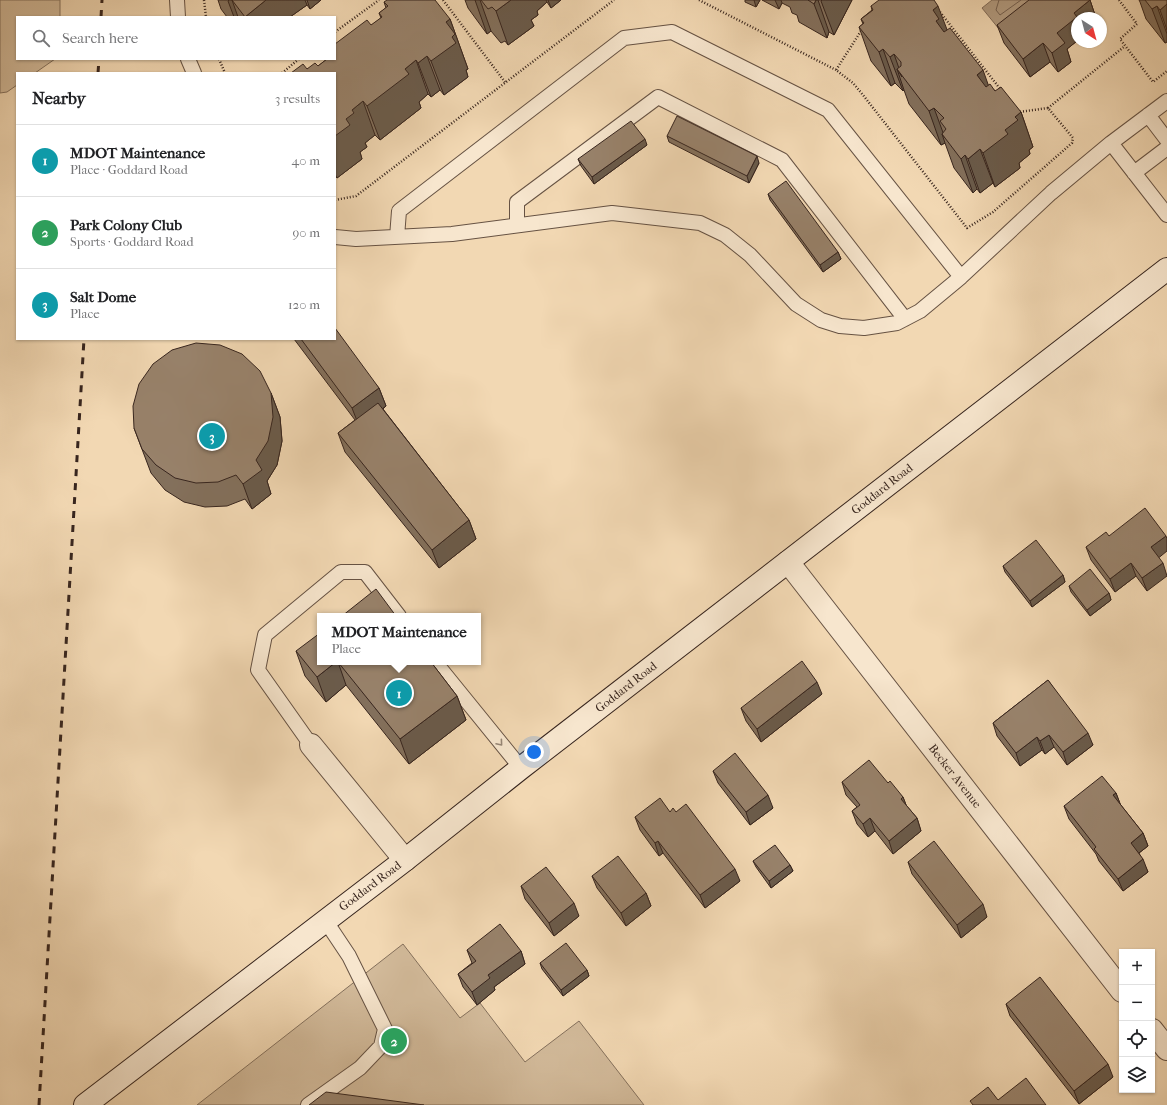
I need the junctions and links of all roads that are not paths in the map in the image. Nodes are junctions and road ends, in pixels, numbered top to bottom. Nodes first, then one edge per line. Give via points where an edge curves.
1 (177, 0) edge
2 (178, 16) edge
3 (188, 60) edge
4 (194, 72) edge
5 (1167, 101) edge
6 (1148, 115) junction
7 (1167, 140) edge
8 (1111, 143) junction
9 (1167, 148) edge
10 (1134, 173) junction
11 (1167, 215) edge
12 (517, 226) junction
13 (397, 236) junction
14 (336, 237) edge
15 (1167, 269) edge
16 (961, 277) junction
17 (905, 319) junction
18 (788, 562) junction
19 (397, 613) edge
20 (437, 665) edge
21 (312, 745) joint
22 (521, 768) junction
23 (405, 860) junction
24 (325, 920) junction
25 (1119, 987) edge
26 (1155, 1034) edge
27 (1167, 1049) edge
28 (85, 1105) edge
29 (308, 1105) edge

1 - 2 lane
3 - 4 lane
5 - 6 lane
6 - 7 lane
6 - 8 lane
8 - 10 lane
8 - 16 lane via 1050,193
9 - 10 lane
10 - 11 lane
12 - 13 lane via 452,234
12 - 17 lane via 612,213 700,223 725,235 750,255 796,304 820,320 840,326 864,328 897,323
12 - 17 lane via 517,202 658,97 782,160
13 - 14 lane via 356,239
13 - 16 lane via 398,211 624,38 672,32 828,110
15 - 18 main road, Goddard Road
16 - 17 lane via 920,311
18 - 22 main road, Goddard Road
18 - 25 main road, Becker Avenue
19 - 21 lane via 365,572 341,572 265,635 258,670
20 -> 22 lane
21 - 23 main road
22 - 23 main road, Goddard Road
23 - 24 main road, Goddard Road
24 - 28 main road, Goddard Road
24 - 29 lane via 349,956 385,1028 381,1046 360,1068
26 - 27 main road

